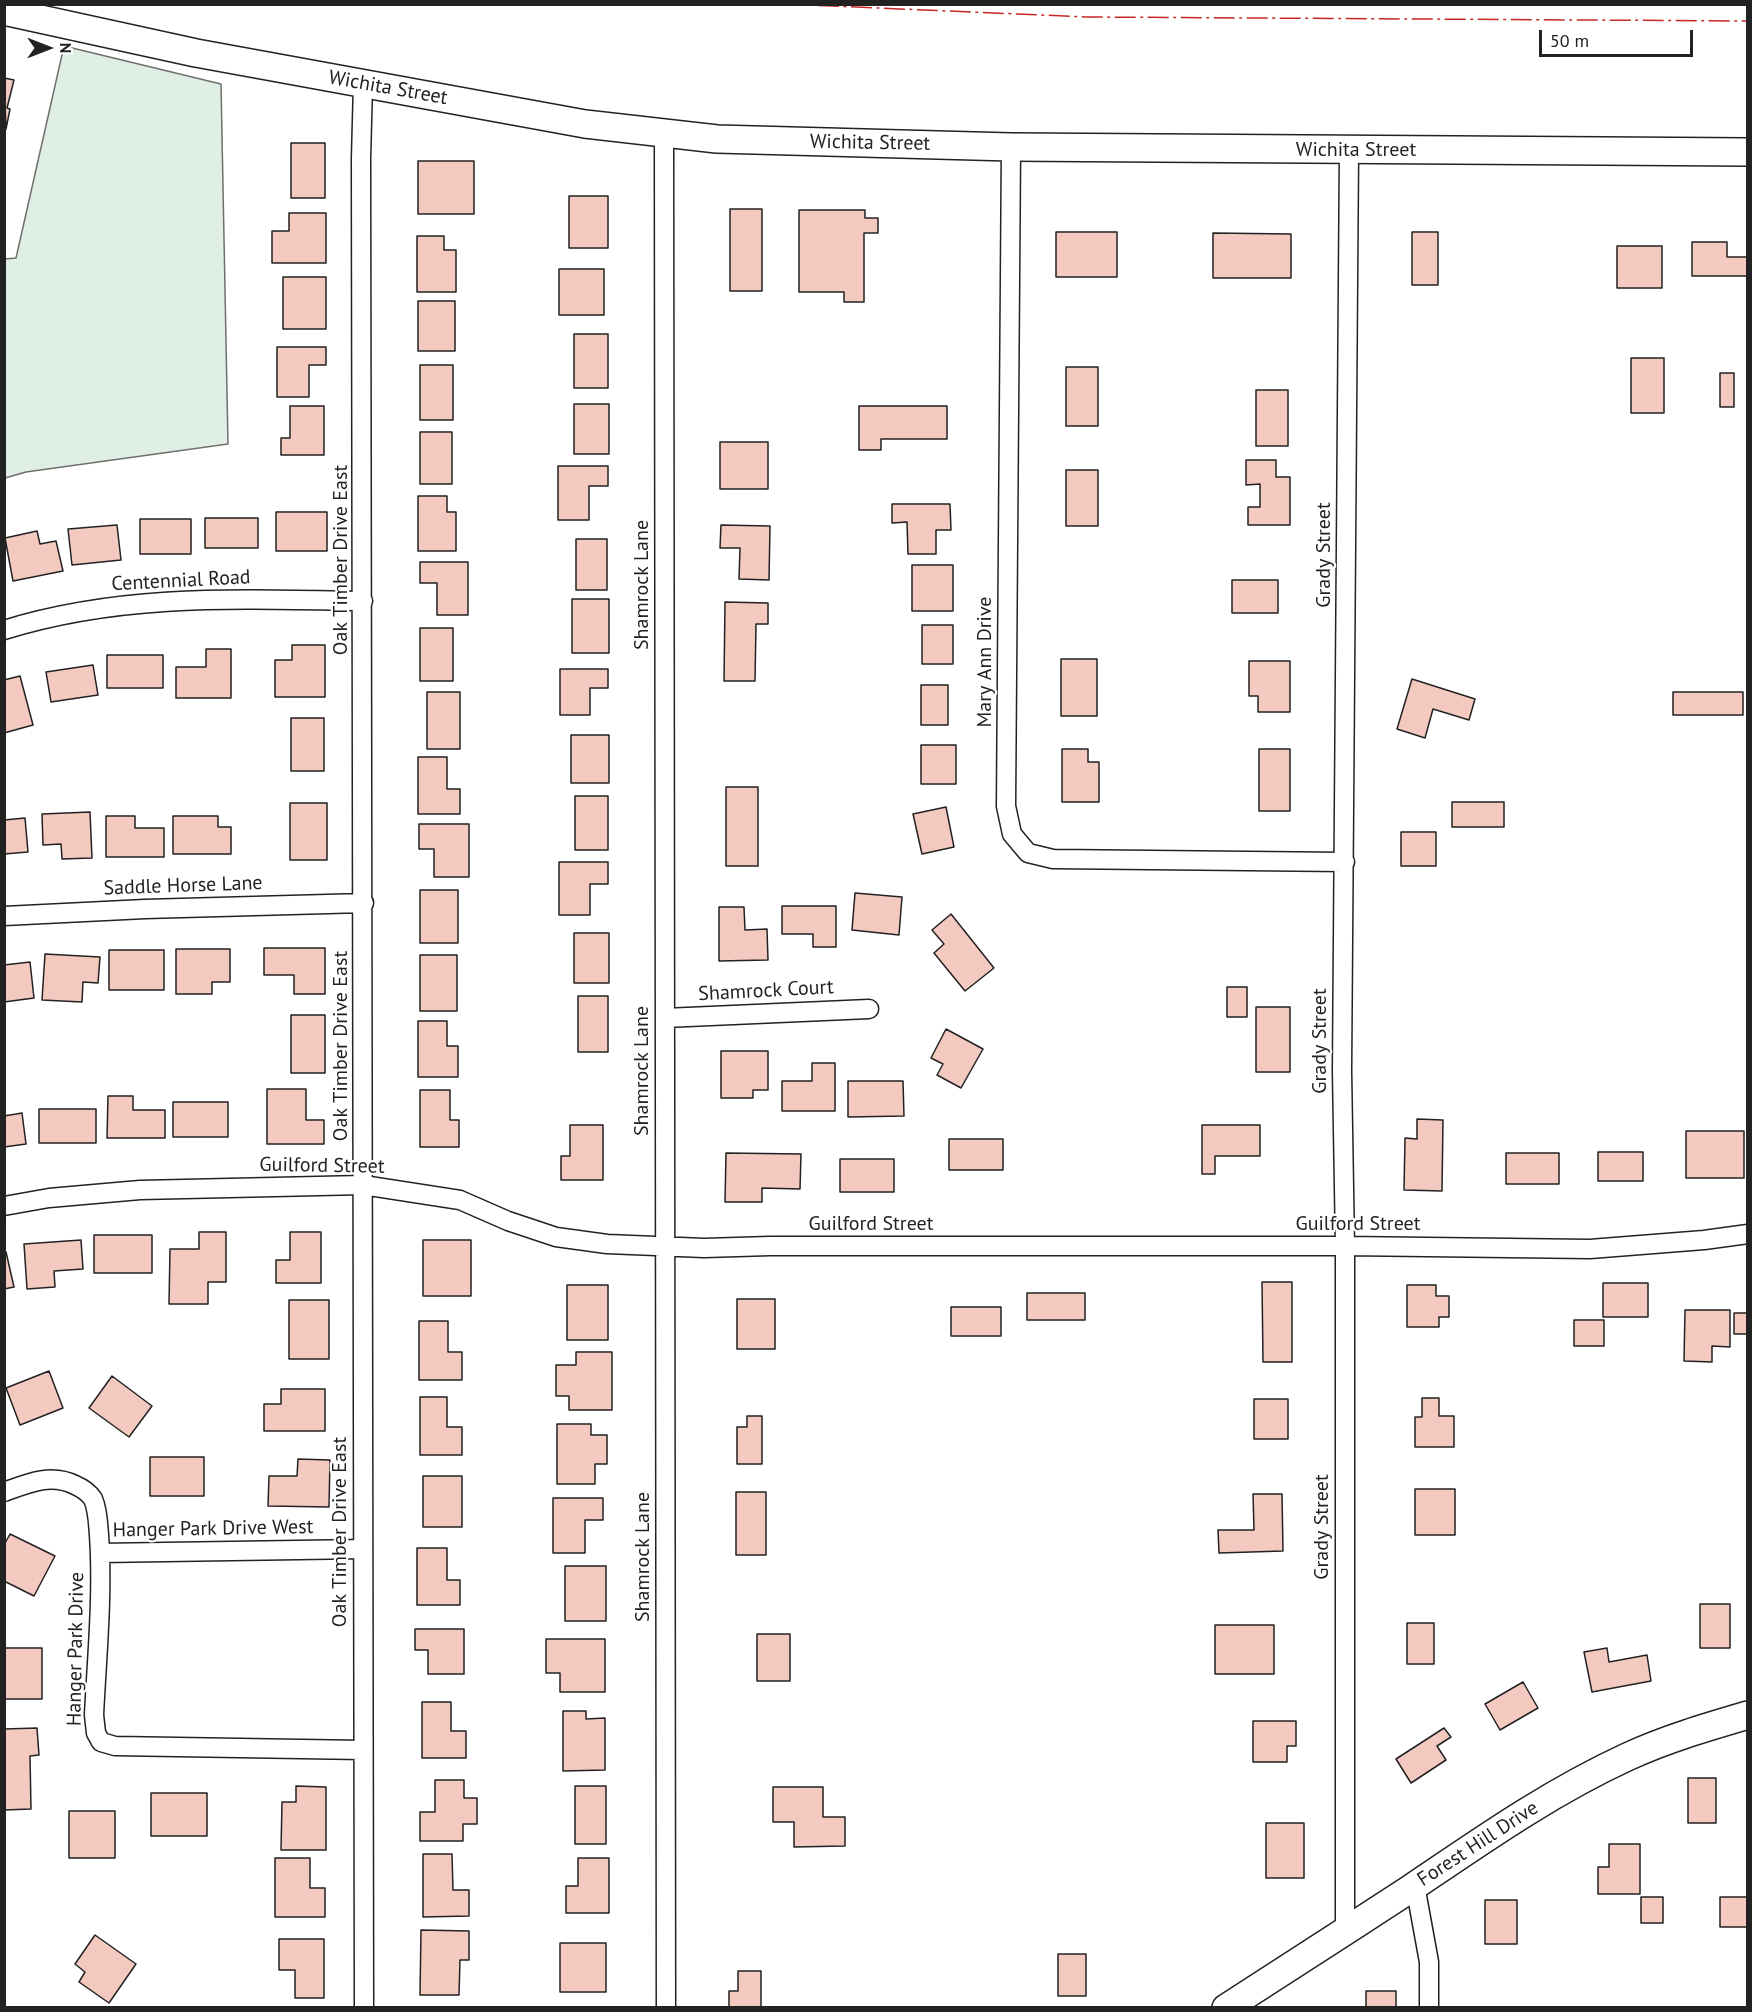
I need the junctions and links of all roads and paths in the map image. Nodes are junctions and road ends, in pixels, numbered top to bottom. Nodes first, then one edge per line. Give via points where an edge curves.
1 (4, 11) edge
2 (363, 84) junction
3 (664, 134) junction
4 (1011, 147) junction
5 (1349, 150) junction
6 (1748, 152) edge
7 (363, 601) junction
8 (4, 630) edge
9 (1345, 862) junction
10 (364, 903) junction
11 (4, 916) edge
12 (869, 1009) dead end
13 (665, 1018) junction
14 (363, 1185) junction
15 (4, 1206) edge
16 (1748, 1234) edge
17 (665, 1246) junction
18 (1345, 1246) junction
19 (4, 1492) edge
20 (363, 1550) junction
21 (100, 1553) junction
22 (1748, 1715) edge
23 (363, 1750) junction
24 (1415, 1885) junction
25 (1345, 1932) junction
26 (364, 2007) edge
27 (666, 2007) edge
28 (1227, 2007) edge
29 (1429, 2007) edge

1 - 2 main road, Wichita Street
2 - 3 main road, Wichita Street via 585,124
2 - 7 street, Oak Timber Drive East
3 - 4 main road, Wichita Street via 717,139
3 - 13 street, Shamrock Lane
4 - 5 main road, Wichita Street
4 - 9 street, Mary Ann Drive via 1006,806 1012,834 1028,853 1053,859
5 - 6 main road, Wichita Street
5 - 9 street, Grady Street
7 - 8 street, Centennial Road via 206,598 91,609
7 - 10 street, Oak Timber Drive East
9 - 18 street, Grady Street via 1341,1071
10 - 11 street, Saddle Horse Lane
10 - 14 street, Oak Timber Drive East
12 - 13 street, Shamrock Court
13 - 17 street, Shamrock Lane
14 - 15 street, Guilford Street via 140,1191
14 - 17 street, Guilford Street via 460,1200 556,1237
14 - 20 street, Oak Timber Drive East
16 - 18 street, Guilford Street via 1590,1249
17 - 18 street, Guilford Street
17 - 27 street, Shamrock Lane
18 - 25 street, Grady Street
19 - 21 street, Hanger Park Drive via 36,1480 55,1479 83,1489 92,1498 97,1514
20 - 21 street, Hanger Park Drive West
20 - 23 street, Oak Timber Drive East
21 - 23 street, Hanger Park Drive via 94,1715 101,1742 115,1746
22 - 24 main road, Forest Hill Drive via 1681,1735 1593,1773 1539,1803
23 - 26 street, Oak Timber Drive East
24 - 25 main road, Forest Hill Drive
24 - 29 street via 1429,1962
25 - 28 main road, Forest Hill Drive

